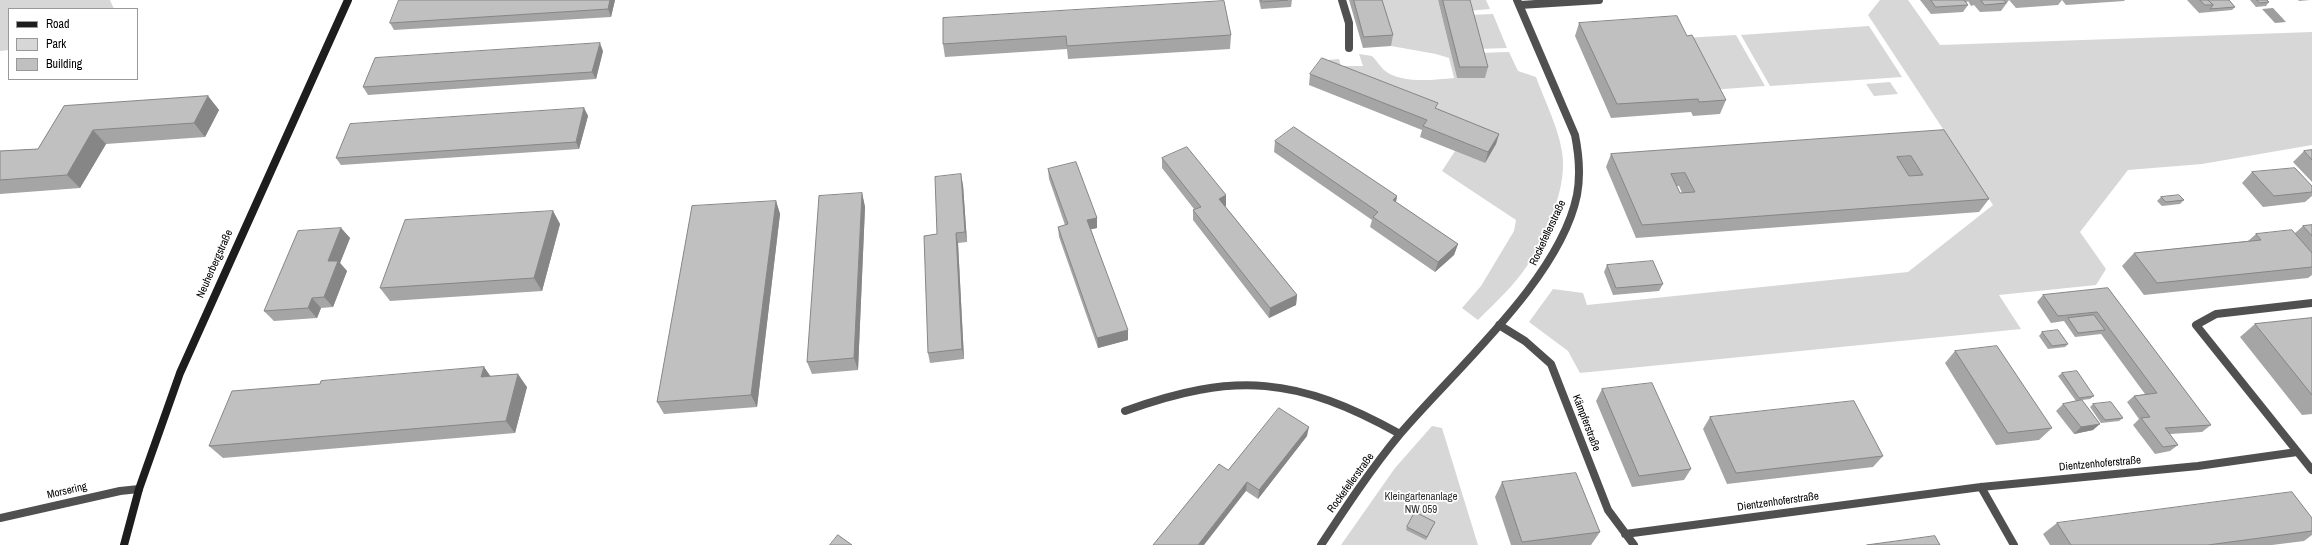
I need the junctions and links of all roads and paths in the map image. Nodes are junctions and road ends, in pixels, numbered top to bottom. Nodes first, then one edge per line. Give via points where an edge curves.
1 (348, 0) edge
2 (1342, 0) edge
3 (1599, 0) edge
4 (1518, 3) edge
5 (1349, 48) dead end
6 (2312, 303) edge
7 (1499, 324) junction
8 (1125, 411) dead end
9 (1400, 434) junction
10 (2297, 452) junction
11 (2312, 470) edge
12 (1981, 487) junction
13 (139, 489) junction
14 (0, 518) edge
15 (1625, 534) junction
16 (124, 545) edge
17 (1321, 545) edge
18 (1634, 545) edge
19 (2014, 545) edge

1 - 13 main road, Neuherbergstraße via 180,373
2 - 5 street via 1349,23
3 - 4 street
4 - 7 street, Rockefellerstraße via 1575,135 1580,158 1579,179 1576,200 1542,273
6 - 10 street via 2216,314 2196,325
7 - 9 street, Rockefellerstraße
7 - 15 street, Kämpferstraße via 1525,341 1551,364 1608,510
8 - 9 street via 1158,397 1206,386 1266,385 1302,390 1337,402 1374,418
9 - 17 street, Rockefellerstraße
10 - 11 street
10 - 12 street, Dientzenhoferstraße via 2198,466
12 - 15 street, Dientzenhoferstraße
12 - 19 street
13 - 14 street, Morsering
13 - 16 main road, Neuherbergstraße
15 - 18 street, Kämpferstraße

